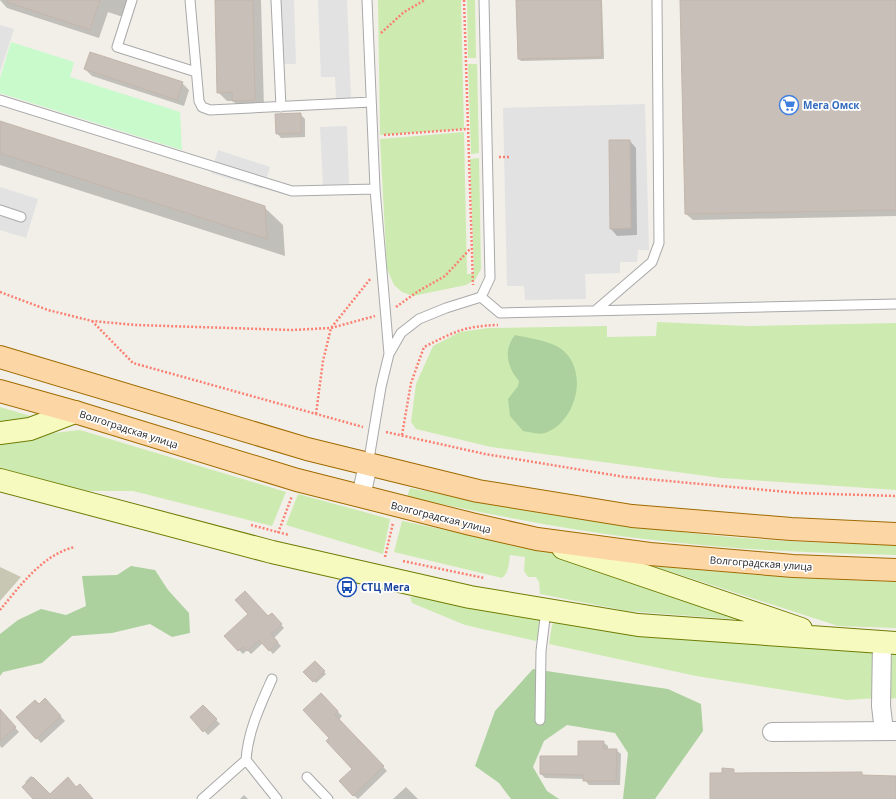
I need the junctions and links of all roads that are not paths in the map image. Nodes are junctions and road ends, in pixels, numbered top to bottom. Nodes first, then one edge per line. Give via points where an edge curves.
1 (132, 0) edge
2 (190, 0) edge
3 (276, 0) edge
4 (367, 0) edge
5 (484, 0) edge
6 (658, 0) edge
7 (196, 72) junction
8 (0, 100) edge
9 (372, 102) junction
10 (281, 107) junction
11 (375, 189) junction
12 (0, 210) edge
13 (20, 216) dead end
14 (477, 299) junction
15 (896, 304) edge
16 (595, 311) junction
17 (389, 354) junction
18 (0, 357) edge
19 (0, 391) edge
20 (75, 412) junction
21 (0, 433) edge
22 (368, 465) junction
23 (0, 480) edge
24 (361, 496) junction
25 (896, 534) edge
26 (537, 539) junction
27 (896, 570) edge
28 (546, 610) junction
29 (831, 640) junction
30 (889, 643) edge
31 (272, 679) dead end
32 (540, 720) dead end
33 (890, 731) edge
34 (772, 732) dead end
35 (246, 760) junction
36 (307, 777) dead end
37 (202, 799) edge
38 (277, 799) edge
39 (328, 799) edge

1 - 7 lane via 117,47
2 - 7 lane
3 - 10 lane
4 - 9 lane
5 - 14 lane via 490,278
6 - 16 lane via 659,243 652,262
7 - 10 lane via 202,107 210,110
8 - 11 lane via 292,191
9 - 10 lane
9 - 11 lane
11 - 17 lane
12 - 13 lane
14 - 16 lane via 500,313
14 - 17 lane via 419,319 401,333
15 - 16 lane
17 - 22 lane
18 - 22 main road
19 - 20 main road, Волгоградская улица
20 - 21 main road via 30,430
20 - 24 main road, Волгоградская улица via 259,470
22 - 24 street
22 - 25 main road via 478,491 632,516 791,529
23 - 28 main road via 272,552 470,597
24 - 26 main road, Волгоградская улица
26 - 27 main road, Волгоградская улица via 650,554 793,566
26 - 29 main road
28 - 29 main road via 638,625
28 - 32 lane via 541,651
29 - 30 main road
30 - 33 street via 881,706
31 - 35 lane via 247,740
33 - 34 street
35 - 37 lane
35 - 38 lane
36 - 39 lane

